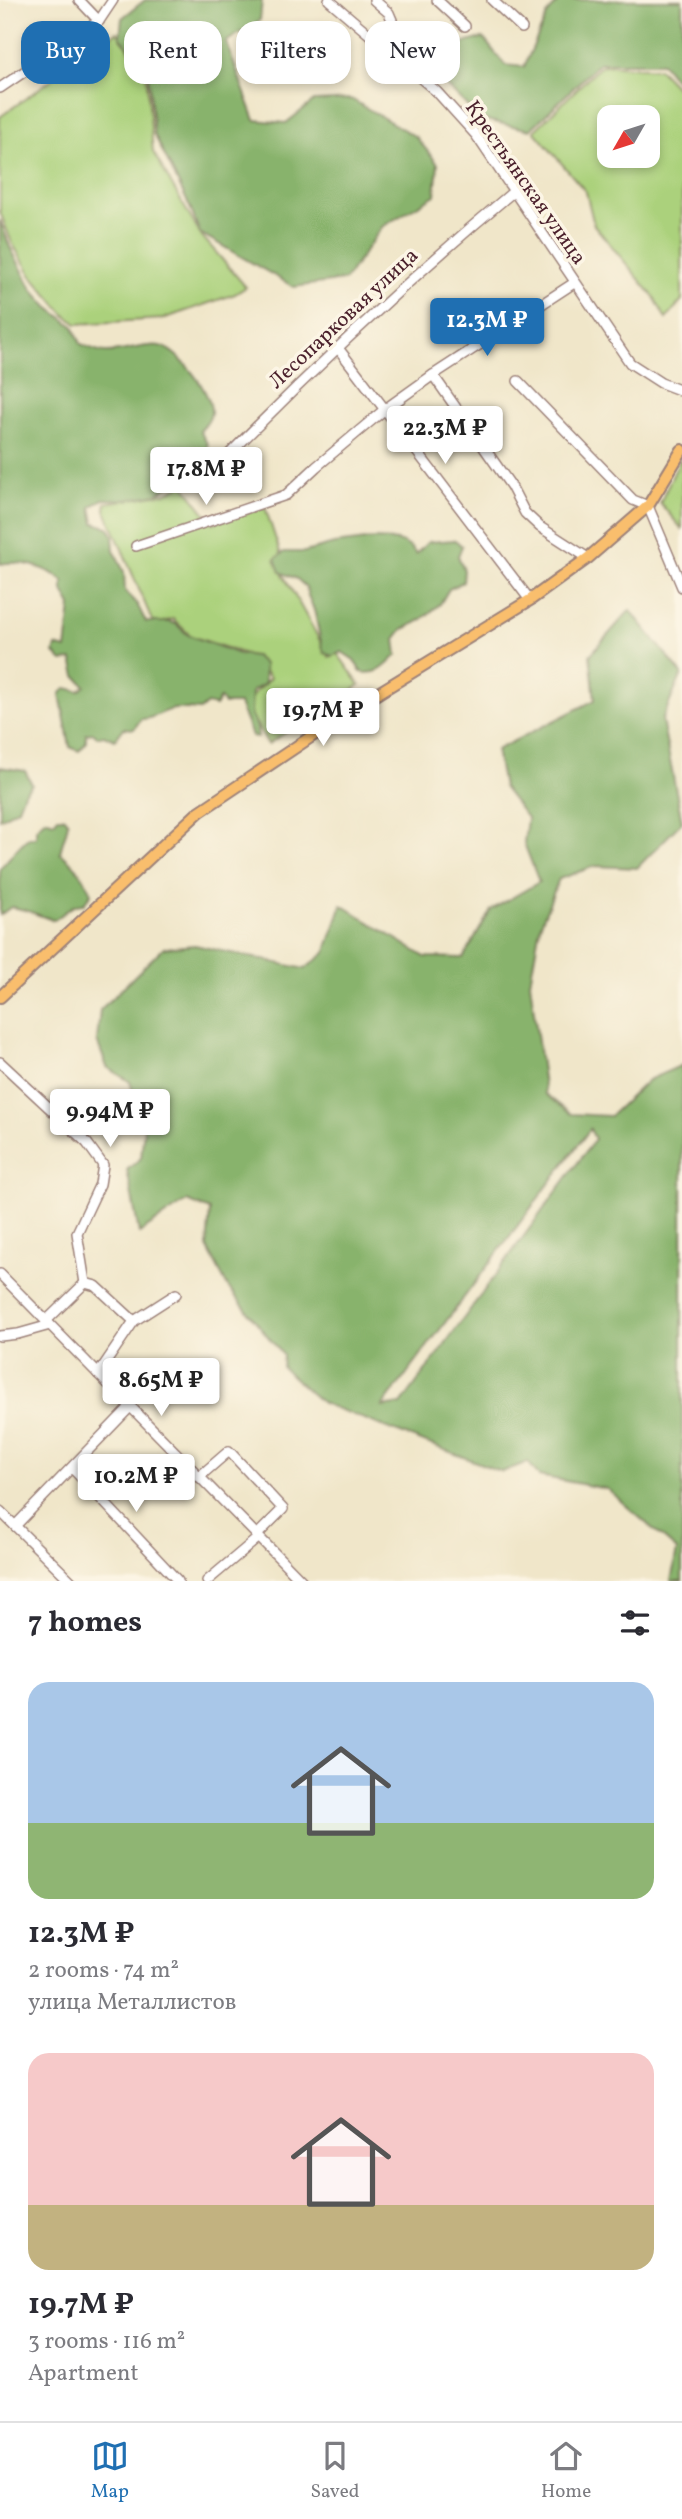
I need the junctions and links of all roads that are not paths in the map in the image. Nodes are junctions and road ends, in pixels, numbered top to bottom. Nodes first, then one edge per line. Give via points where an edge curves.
1 (79, 0) edge
2 (113, 0) edge
3 (329, 0) edge
4 (374, 0) edge
5 (436, 0) edge
6 (492, 0) edge
7 (99, 21) joint
8 (391, 21) edge
9 (465, 26) dead end
10 (522, 28) dead end
11 (365, 32) edge
12 (21, 74) edge
13 (427, 84) edge
14 (0, 88) edge
15 (514, 191) junction
16 (574, 283) junction
17 (338, 348) junction
18 (433, 375) junction
19 (518, 381) dead end
20 (682, 391) edge
21 (383, 410) junction
22 (682, 450) edge
23 (204, 480) dead end
24 (648, 506) junction
25 (136, 546) dead end
26 (588, 558) junction
27 (678, 566) edge
28 (682, 587) edge
29 (530, 600) junction
30 (0, 997) edge
31 (0, 1062) edge
32 (0, 1274) edge
33 (85, 1283) junction
34 (176, 1294) dead end
35 (134, 1321) junction
36 (48, 1323) junction
37 (0, 1336) edge
38 (98, 1374) junction
39 (130, 1408) junction
40 (72, 1468) junction
41 (199, 1477) junction
42 (0, 1511) edge
43 (15, 1526) junction
44 (257, 1537) junction
45 (71, 1581) edge
46 (178, 1581) edge
47 (207, 1581) edge
48 (302, 1581) edge

1 - 7 street
2 - 7 street
3 - 11 street, Крестьянская улица
4 - 8 street
5 - 9 street
6 - 10 street
12 - 14 street
13 - 15 street, Крестьянская улица via 475,135
15 - 16 street, Крестьянская улица
15 - 17 street, Лесопарковая улица
16 - 18 street
16 - 20 street, Крестьянская улица via 630,363
17 - 21 street
17 - 23 street, Лесопарковая улица
18 - 21 street
18 - 26 street via 525,513
19 - 24 street via 633,500
21 - 25 street via 286,495
21 - 29 street
22 - 24 main road
24 - 26 main road
24 - 27 street
26 - 29 main road
27 - 28 street
29 - 30 main road via 357,706 199,812
31 - 33 street via 87,1143 103,1165 100,1184 77,1233
32 - 36 street
33 - 35 street via 96,1286
33 - 36 street
34 - 35 street
35 - 38 street
36 - 37 street
36 - 38 street
38 - 39 street
39 - 40 street
39 - 41 street
40 - 43 street
40 - 46 street
41 - 44 street
41 - 44 street via 229,1451 284,1509
42 - 43 street
43 - 45 street
44 - 47 street
44 - 48 street

